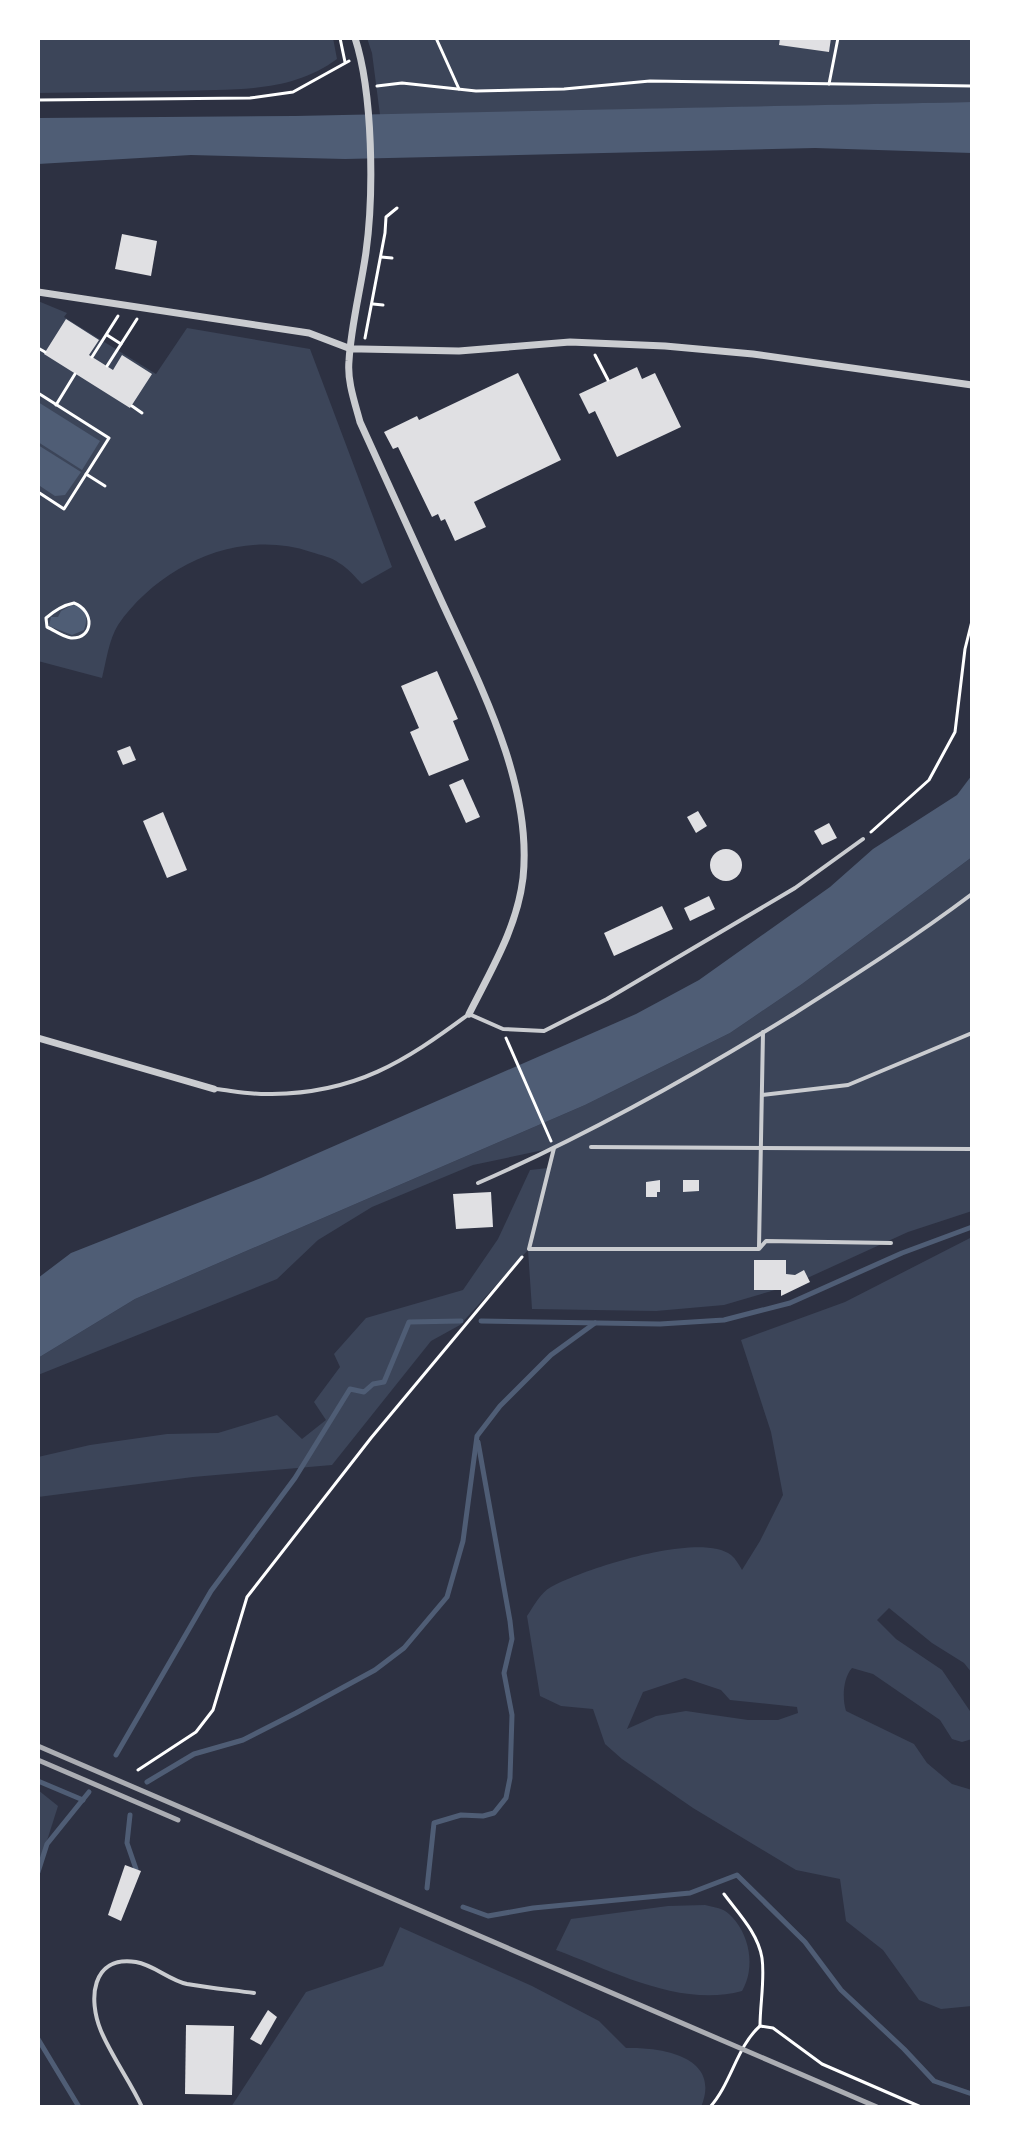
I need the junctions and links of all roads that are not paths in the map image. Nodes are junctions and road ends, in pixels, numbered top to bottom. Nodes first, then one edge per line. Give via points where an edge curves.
1 (355, 38) edge
2 (38, 292) edge
3 (351, 349) junction
4 (972, 385) edge
5 (863, 839) road end
6 (972, 894) edge
7 (469, 1014) junction
8 (763, 1032) junction
9 (972, 1033) edge
10 (38, 1038) edge
11 (214, 1089) joint
12 (762, 1095) junction
13 (591, 1147) dead end
14 (554, 1148) junction
15 (761, 1148) junction
16 (972, 1149) edge
17 (478, 1183) dead end
18 (891, 1243) dead end
19 (759, 1249) junction
20 (254, 1993) dead end
21 (142, 2107) edge

1 - 3 street via 367,99 370,189
2 - 3 street via 309,333
3 - 4 street via 459,351 591,343 753,354
3 - 7 street via 348,362 360,422 485,696 518,803 523,878 516,912
5 - 7 lane via 795,888 544,1031 503,1029
6 - 8 lane via 911,940
7 - 11 lane via 386,1070 330,1089 270,1095
8 - 12 lane
8 - 14 lane
9 - 12 lane via 848,1085
10 - 11 street
12 - 15 lane
13 - 15 lane
14 - 17 lane
14 - 19 lane via 529,1249
15 - 16 lane
15 - 19 lane
18 - 19 lane via 766,1241
20 - 21 lane via 183,1983 138,1962 120,1962 99,1976 93,1990 101,2031

